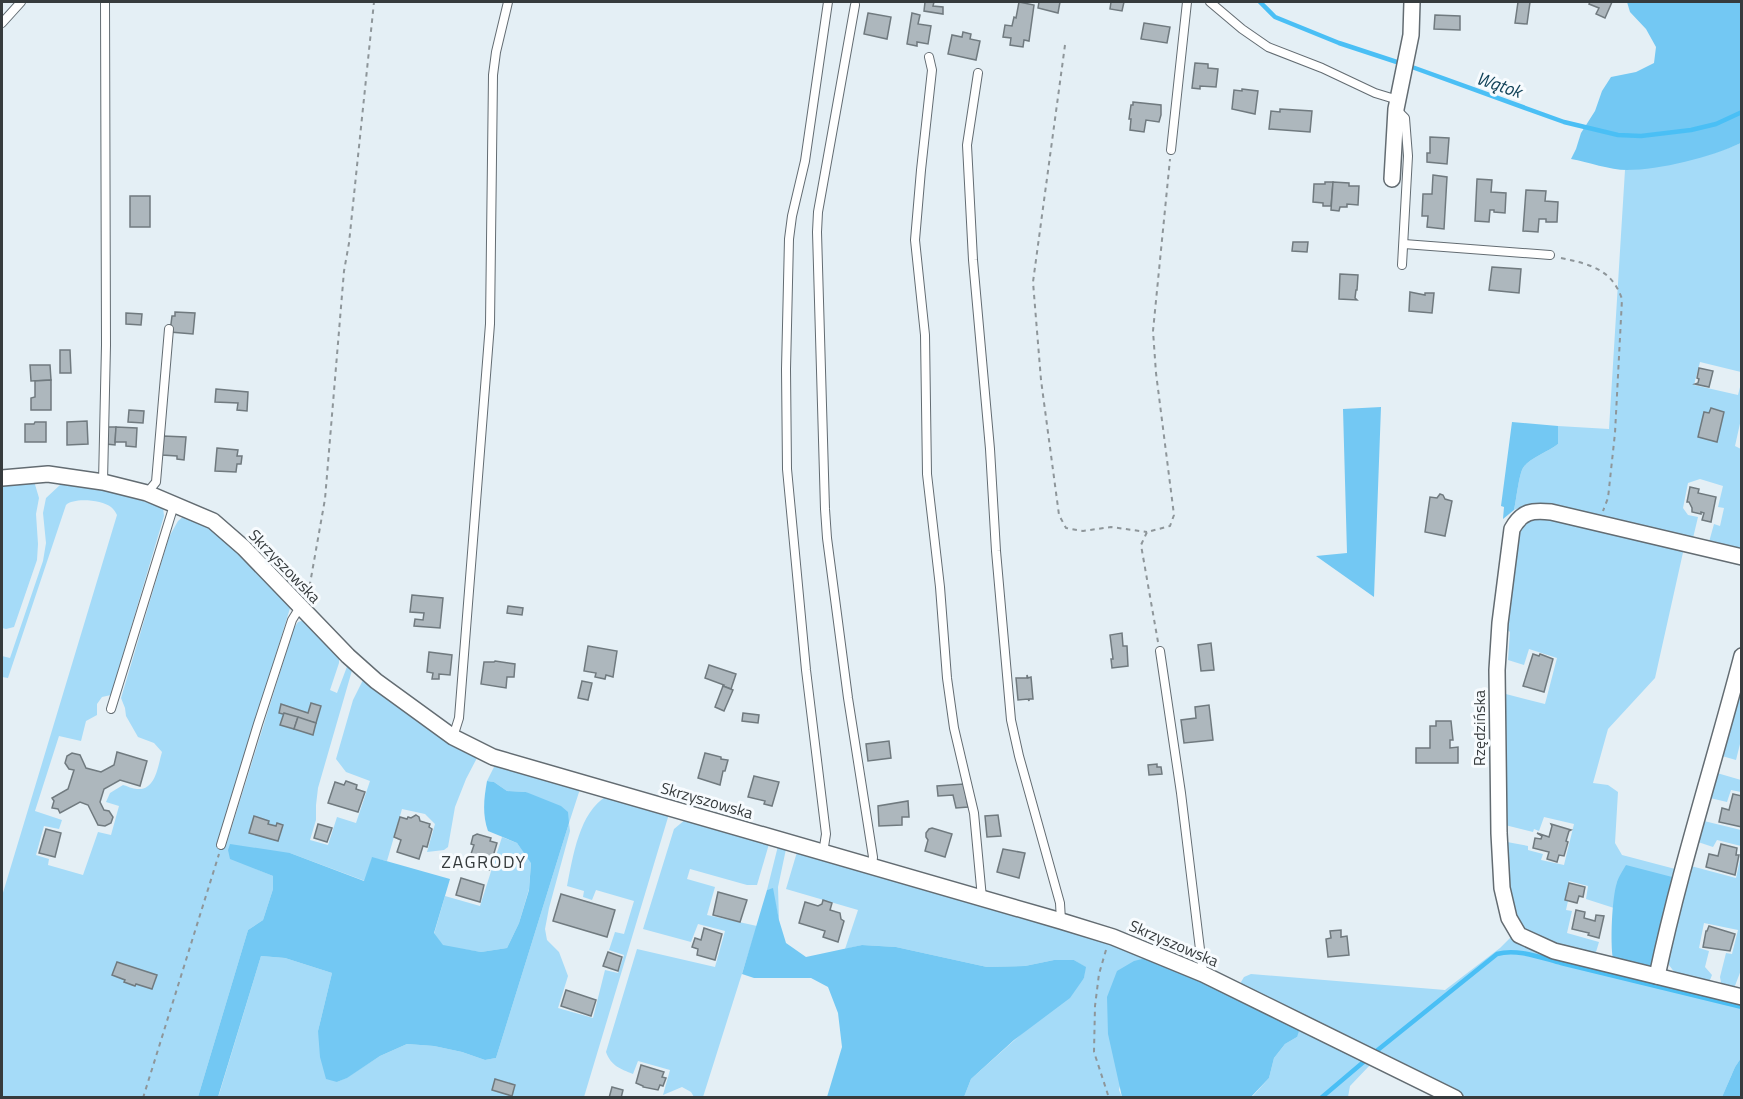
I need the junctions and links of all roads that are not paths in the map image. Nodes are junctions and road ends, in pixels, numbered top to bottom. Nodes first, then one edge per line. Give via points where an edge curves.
1 (21, 2) edge
2 (105, 2) edge
3 (508, 2) edge
4 (828, 2) edge
5 (1187, 2) edge
6 (1210, 2) edge
7 (1412, 2) edge
8 (855, 5) dead end
9 (2, 23) edge
10 (929, 57) dead end
11 (978, 73) dead end
12 (1397, 104) junction
13 (1171, 150) road end
14 (1392, 179) dead end
15 (1404, 244) junction
16 (1550, 255) road end
17 (1402, 265) dead end
18 (169, 329) dead end
19 (2, 478) edge
20 (103, 482) junction
21 (147, 493) junction
22 (174, 505) junction
23 (1742, 557) edge
24 (301, 608) junction
25 (1160, 651) road end
26 (1742, 656) edge
27 (111, 709) dead end
28 (453, 737) junction
29 (221, 845) road end
30 (823, 853) junction
31 (872, 867) junction
32 (982, 899) junction
33 (1061, 921) junction
34 (1203, 974) junction
35 (1657, 976) junction
36 (1742, 997) edge
37 (1455, 1098) edge

1 - 9 lane
2 - 20 lane
3 - 28 lane via 493,75 490,324 459,718
4 - 30 lane via 805,161 789,239 786,369 787,469 826,834
5 - 13 lane
6 - 12 lane via 1268,47
7 - 12 street via 1410,39
8 - 31 lane via 818,212 818,232 827,538
10 - 32 lane via 932,70 915,240 925,335 927,474 947,678 974,813
11 - 33 lane via 967,145 970,205 1011,720 1060,903
12 - 14 street
12 - 15 lane via 1405,118 1408,156
15 - 16 lane
15 - 17 lane
18 - 21 lane via 156,482
19 - 20 street, Skrzyszowska via 48,474
20 - 21 street, Skrzyszowska
21 - 22 street, Skrzyszowska
22 - 24 street, Skrzyszowska via 213,521
22 - 27 lane
23 - 35 street, Rzędzińska via 1535,510 1516,521 1512,529 1497,670 1502,888 1509,918 1519,935 1554,951
24 - 28 street, Skrzyszowska via 376,681
24 - 29 lane via 289,630
25 - 34 lane
26 - 35 street
28 - 30 street, Skrzyszowska via 493,757
30 - 31 street, Skrzyszowska
31 - 32 street, Skrzyszowska
32 - 33 street, Skrzyszowska
33 - 34 street, Skrzyszowska via 1113,937
34 - 37 street, Skrzyszowska
35 - 36 street, Rzędzińska

